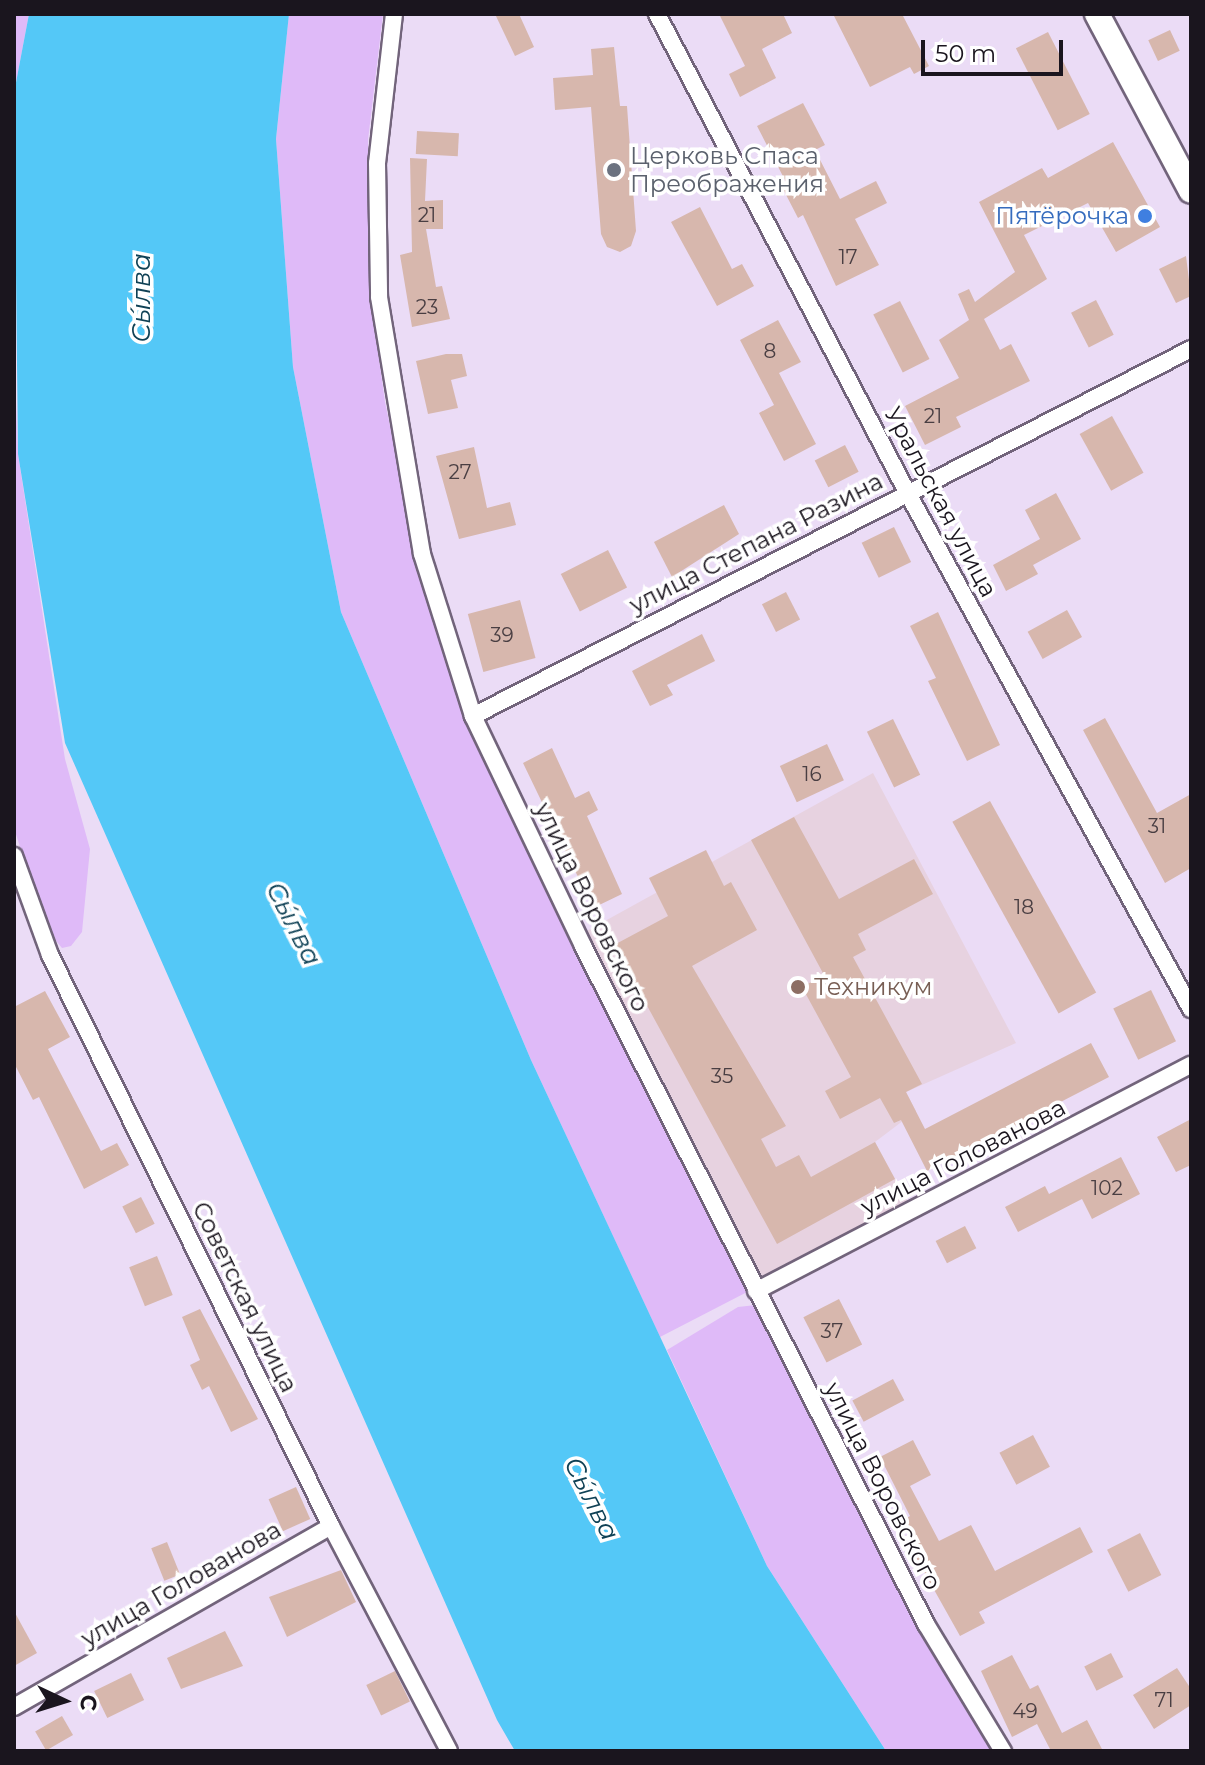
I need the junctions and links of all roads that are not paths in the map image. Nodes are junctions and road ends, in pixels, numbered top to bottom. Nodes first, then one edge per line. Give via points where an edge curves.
1 (657, 14) edge
2 (1097, 14) edge
3 (396, 15) edge
4 (1191, 191) edge
5 (1191, 349) edge
6 (907, 492) junction
7 (473, 716) junction
8 (14, 856) edge
9 (1191, 1009) edge
10 (1191, 1065) edge
11 (756, 1291) junction
12 (331, 1526) junction
13 (14, 1707) edge
14 (449, 1751) edge
15 (1003, 1751) edge

1 - 6 street, Уральская улица
2 - 4 main road
3 - 7 street, улица Воровского via 377,163 379,297 422,554
5 - 6 street, улица Степана Разина
6 - 7 street, улица Степана Разина
6 - 9 street, Уральская улица
7 - 11 street, улица Воровского
8 - 12 street, Советская улица via 50,955
10 - 11 street, улица Голованова
11 - 15 street, улица Воровского via 926,1624
12 - 13 street, улица Голованова
12 - 14 street, Советская улица

